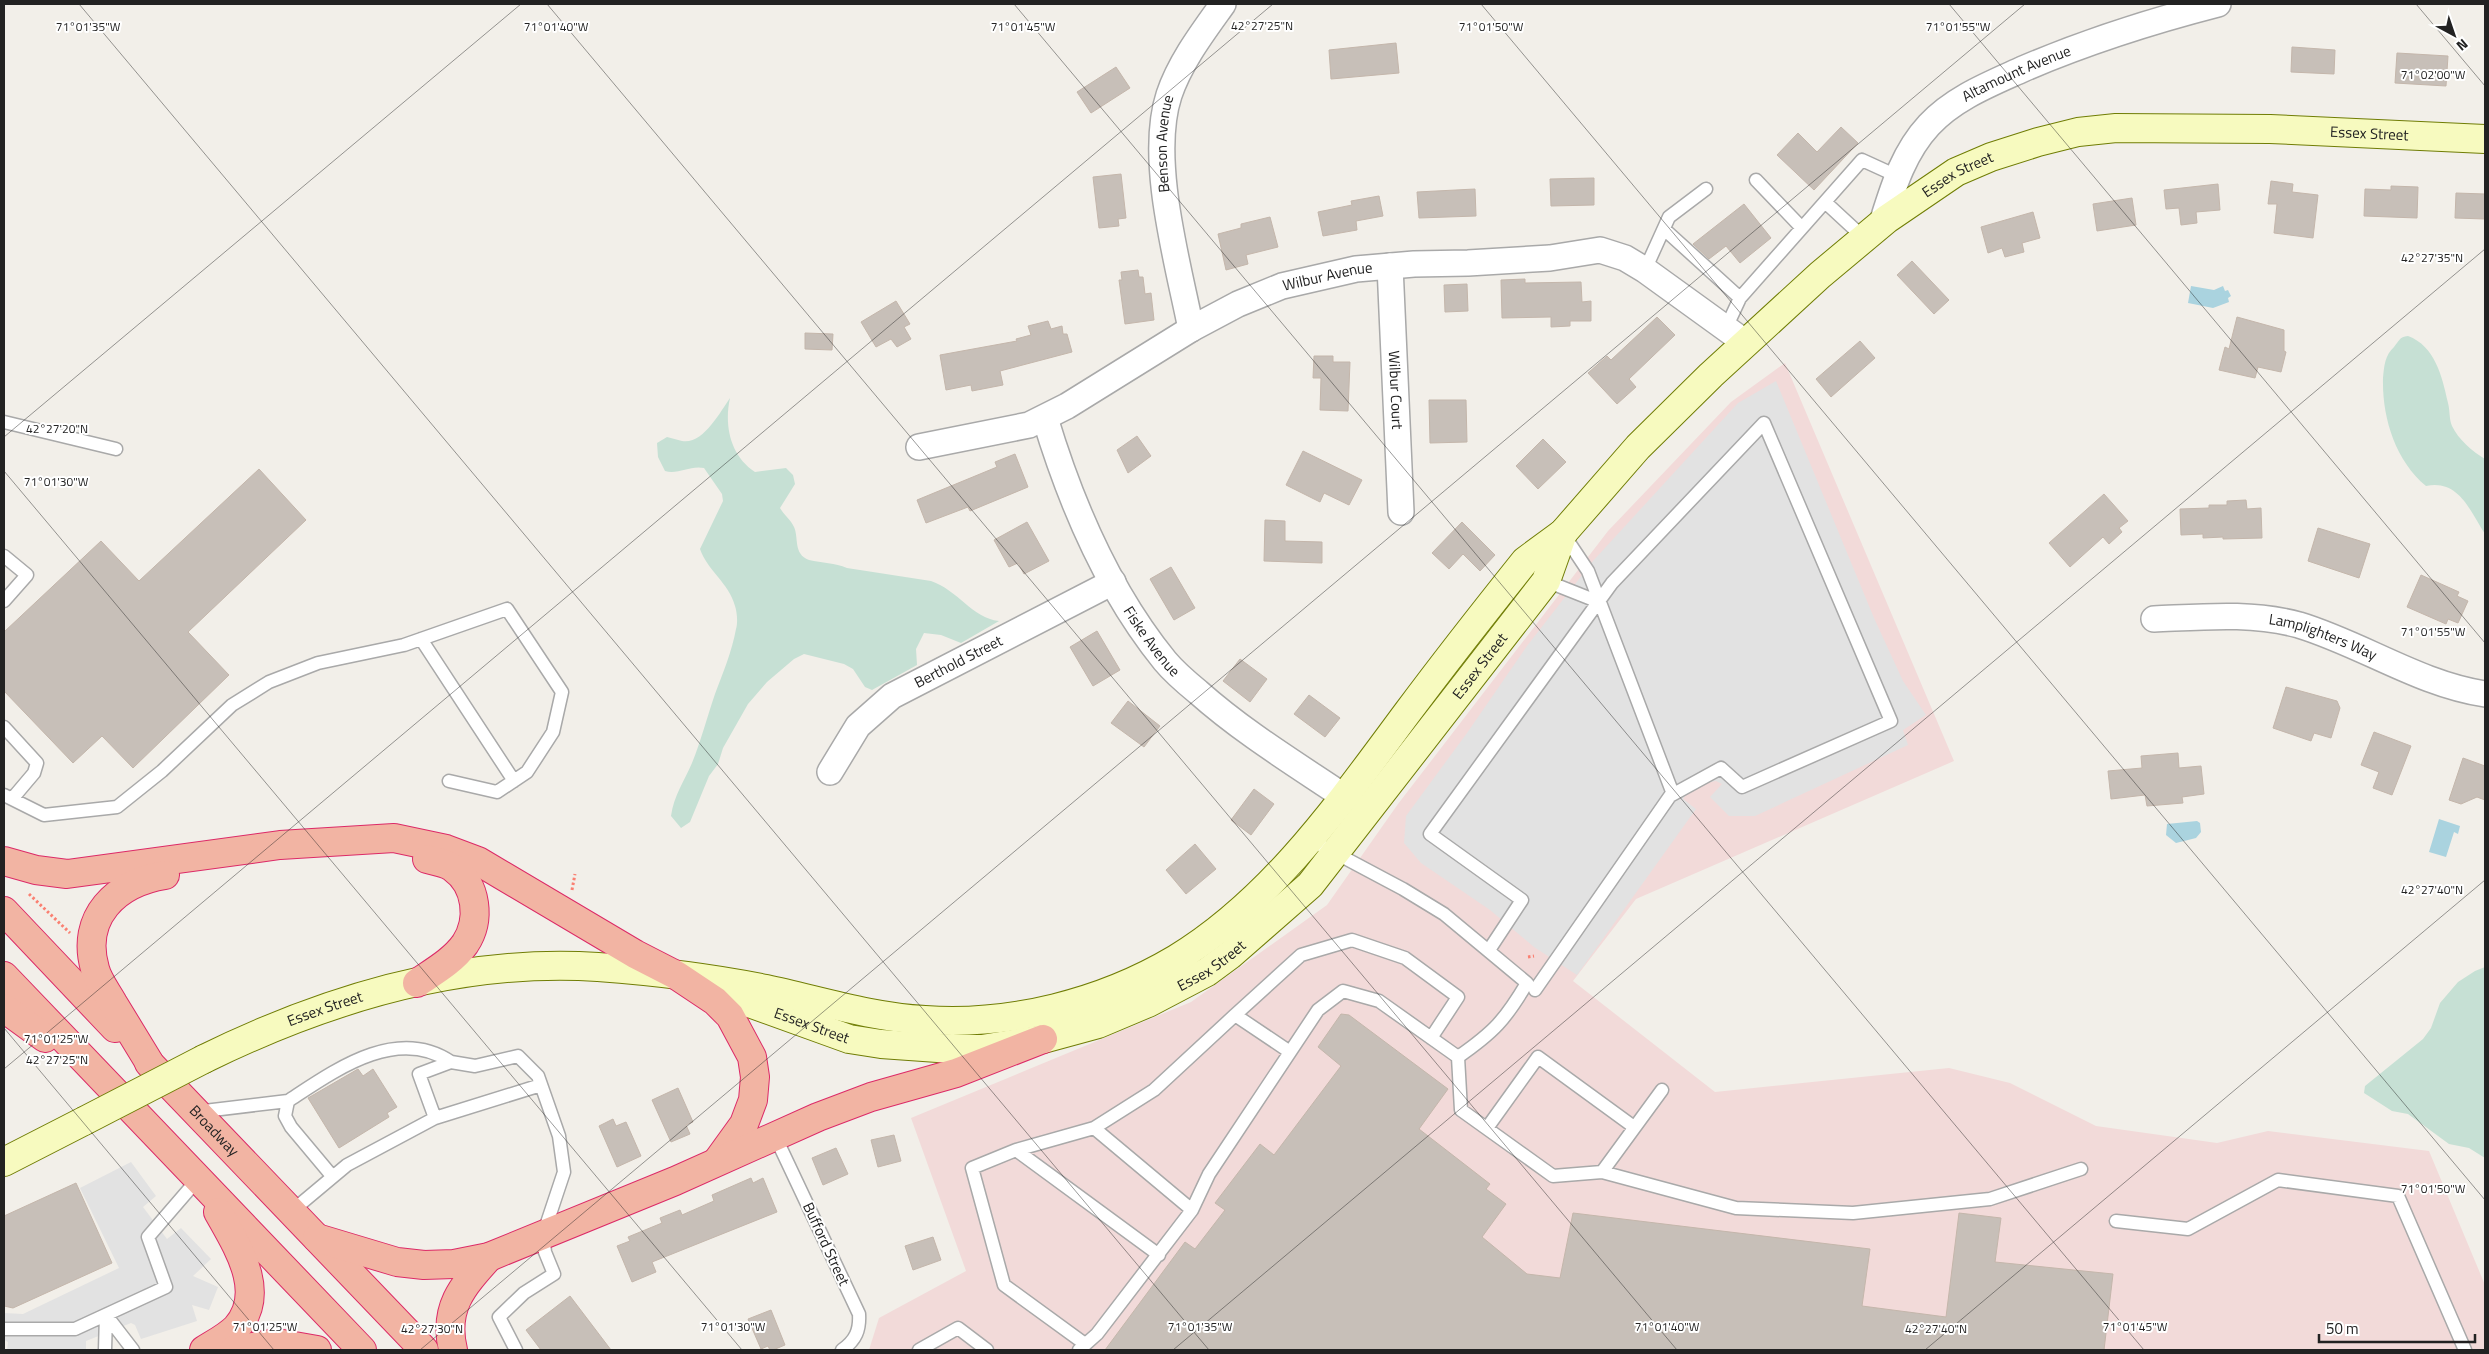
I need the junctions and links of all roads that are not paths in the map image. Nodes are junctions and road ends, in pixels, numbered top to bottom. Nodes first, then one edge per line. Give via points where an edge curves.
1 (1223, 4) edge
2 (2218, 4) edge
3 (2485, 139) edge
4 (1897, 176) junction
5 (1756, 180) dead end
6 (1706, 189) dead end
7 (1825, 202) junction
8 (1801, 227) junction
9 (1664, 229) junction
10 (1873, 231) junction
11 (1390, 266) junction
12 (1646, 270) junction
13 (1740, 298) junction
14 (1191, 329) junction
15 (1736, 336) junction
16 (1045, 418) junction
17 (4, 422) edge
18 (919, 447) dead end
19 (116, 449) dead end
20 (1400, 512) dead end
21 (1563, 533) junction
22 (4, 556) edge
23 (1546, 581) junction
24 (1113, 582) junction
25 (4, 601) edge
26 (1599, 602) junction
27 (2154, 619) dead end
28 (421, 639) junction
29 (2485, 694) edge
30 (4, 727) edge
31 (830, 772) dead end
32 (449, 781) dead end
33 (514, 781) junction
34 (1673, 794) junction
35 (1343, 796) junction
36 (8, 797) edge
37 (1309, 839) junction
38 (1336, 854) junction
39 (4, 861) edge
40 (4, 911) edge
41 (1489, 950) junction
42 (4, 976) edge
43 (676, 976) junction
44 (417, 983) junction
45 (1535, 990) dead end
46 (4, 1008) edge
47 (1235, 1015) junction
48 (1431, 1038) junction
49 (1043, 1039) junction
50 (1290, 1052) junction
51 (1458, 1057) junction
52 (148, 1062) junction
53 (451, 1062) junction
54 (541, 1085) junction
55 (110, 1087) junction
56 (1662, 1090) dead end
57 (288, 1101) junction
58 (196, 1112) junction
59 (435, 1118) junction
60 (1634, 1127) junction
61 (1094, 1128) junction
62 (1486, 1128) junction
63 (776, 1136) junction
64 (1016, 1150) junction
65 (718, 1160) junction
66 (4, 1162) edge
67 (2081, 1169) dead end
68 (1602, 1172) junction
69 (332, 1176) junction
70 (198, 1178) junction
71 (1192, 1210) junction
72 (292, 1211) junction
73 (2116, 1221) dead end
74 (543, 1235) junction
75 (317, 1238) junction
76 (1159, 1255) junction
77 (489, 1257) junction
78 (106, 1315) junction
79 (4, 1329) edge
80 (1082, 1347) edge
81 (105, 1350) edge
82 (133, 1350) edge
83 (204, 1350) edge
84 (234, 1350) edge
85 (317, 1350) edge
86 (362, 1350) edge
87 (424, 1350) edge
88 (453, 1350) edge
89 (516, 1350) edge
90 (842, 1350) edge
91 (919, 1350) edge
92 (987, 1350) edge
93 (2465, 1350) edge

1 - 14 street, Benson Avenue via 1179,72 1161,128 1168,209
2 - 4 street, Altamount Avenue via 2085,44 1974,92 1929,125 1912,147
3 - 10 main road, Essex Street via 2162,127 2078,132 1991,157 1956,172
4 - 7 lane via 1862,160
4 - 10 street, Altamount Avenue
5 - 8 lane
6 - 9 lane via 1669,217
7 - 8 lane
7 - 10 lane
8 - 13 lane
9 - 12 lane
9 - 13 lane
10 - 15 main road, Essex Street
11 - 12 street, Wilbur Avenue via 1533,259 1600,250 1625,258
11 - 14 street, Wilbur Avenue via 1356,269 1282,286 1238,304
11 - 20 street, Wilbur Court
12 - 15 street, Wilbur Avenue
13 - 15 lane
14 - 16 street, Wilbur Avenue
15 - 21 main road, Essex Street
16 - 18 street, Wilbur Avenue via 1030,425
16 - 24 street, Fiske Avenue via 1074,506
17 - 19 lane
21 - 23 main road, Essex Street
21 - 26 lane via 1588,572
21 - 35 main road, Essex Street via 1525,561
22 - 25 lane via 27,576
23 - 26 lane
23 - 38 main road, Essex Street
24 - 31 street, Berthold Street via 892,696 858,726
24 - 35 street, Fiske Avenue via 1166,662 1190,685 1243,728
26 - 34 lane
26 - 34 lane via 1612,583 1764,423 1891,721 1742,787 1721,768
26 - 41 lane via 1430,834 1522,900
27 - 29 street, Lamplighters Way via 2222,616 2282,622 2343,641 2446,685
28 - 33 lane
28 - 33 lane via 508,610 551,675 562,692 553,732 527,772
28 - 36 lane via 318,663 269,682 232,704 162,771 117,807 44,815
30 - 36 lane via 37,762 34,773
32 - 33 lane via 497,792
34 - 45 lane
35 - 37 main road, Essex Street
37 - 38 lane
37 - 43 main road, Essex Street via 1262,891 1176,958 1105,991 1038,1012 1003,1019 927,1020 888,1016 762,989
38 - 41 lane via 1444,914
38 - 49 main road, Essex Street via 1310,885 1207,972 1126,1013
39 - 43 highway via 67,874 280,845 394,838 446,849 478,861
40 - 52 highway, Broadway
41 - 51 lane via 1527,982 1509,1013 1488,1037
42 - 55 highway
43 - 44 main road, Essex Street via 594,967 541,966 454,973
43 - 49 main road, Essex Street via 849,1039 952,1049
43 - 65 highway via 715,1000 730,1016 752,1057 755,1078 752,1100 744,1124
44 - 52 highway via 454,957 473,930 476,913 473,895 452,866 395,849 276,859 146,880 117,894 105,906 93,929 91,949 98,977
44 - 66 main road, Essex Street, bridge via 307,1014 204,1059
46 - 55 highway
47 - 48 lane via 1301,955 1352,940 1405,958 1458,997
47 - 50 lane
47 - 61 lane via 1154,1090
48 - 50 lane via 1379,1001 1343,991 1318,1010
48 - 51 lane
49 - 63 highway via 956,1073 848,1105
50 - 71 lane via 1209,1174
51 - 62 lane via 1461,1110
52 - 58 highway, Broadway
53 - 54 lane via 475,1066 518,1056 538,1076
53 - 57 lane via 438,1054 415,1048 372,1055 340,1067
53 - 59 lane via 419,1074
54 - 59 lane
54 - 74 lane via 559,1136 564,1172
55 - 70 highway
56 - 60 lane
57 - 58 lane
57 - 69 lane via 286,1116 291,1127
58 - 72 highway, Broadway
59 - 69 lane
60 - 62 lane via 1538,1057
60 - 68 lane
61 - 64 lane
61 - 71 lane
62 - 68 lane via 1553,1176
63 - 65 highway
63 - 90 lane, Bufford Street via 859,1314 860,1328 852,1342
64 - 76 lane
64 - 80 lane via 972,1168 1004,1285
65 - 74 highway
67 - 68 lane via 1990,1199 1854,1212 1736,1208
69 - 72 lane
70 - 78 lane via 148,1237 166,1287
70 - 83 highway via 238,1250 250,1288 248,1307 240,1323 230,1334
70 - 86 highway
71 - 76 lane
72 - 75 highway, Broadway
73 - 93 lane via 2188,1229 2278,1180 2398,1196
74 - 77 highway
74 - 89 lane via 545,1252 554,1274 524,1293 499,1317
75 - 77 highway via 397,1262 424,1265 454,1264
75 - 87 highway, Broadway
76 - 80 lane via 1097,1334
77 - 88 highway via 467,1281 452,1310
78 - 79 lane via 75,1330
78 - 81 lane
78 - 82 lane
84 - 85 highway via 277,1343
91 - 92 lane via 958,1328

